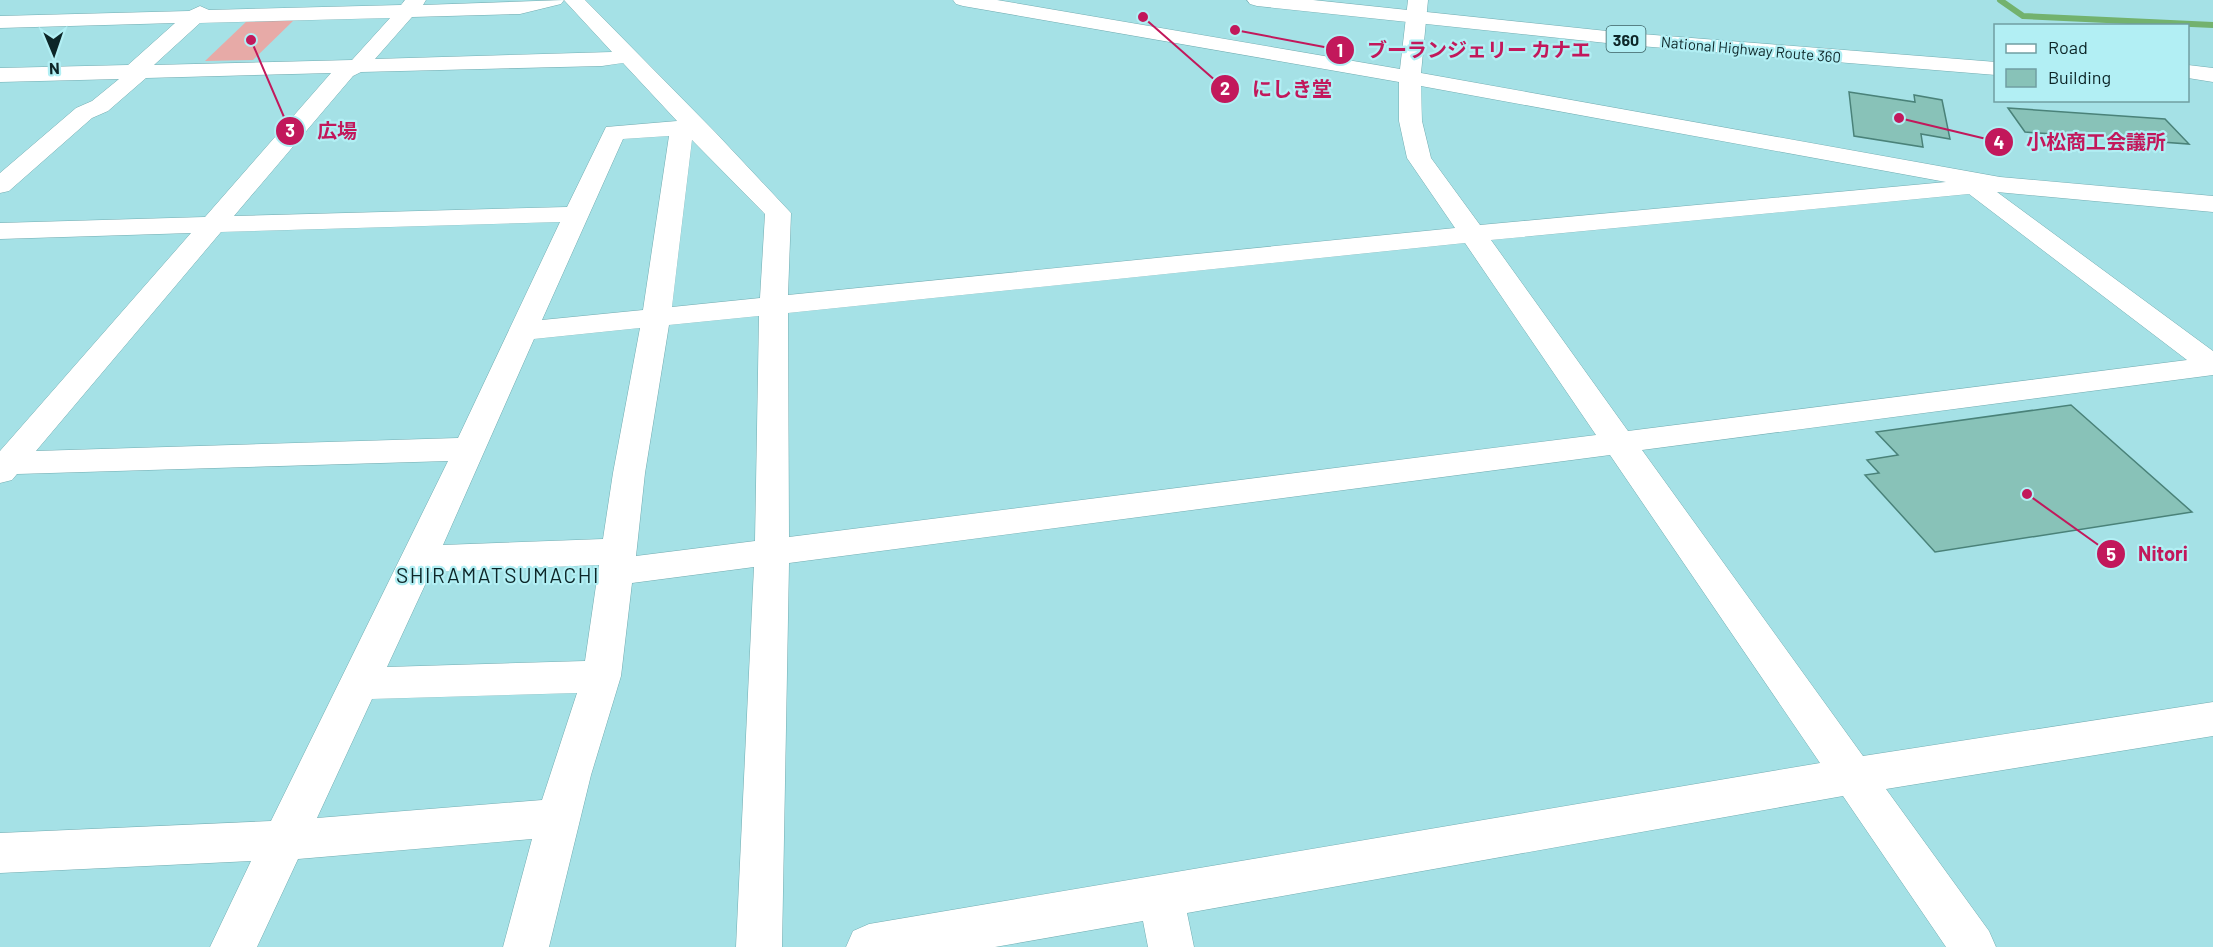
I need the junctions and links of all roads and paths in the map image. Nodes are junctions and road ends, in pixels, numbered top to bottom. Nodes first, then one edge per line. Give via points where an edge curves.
1 (41, 0) edge
2 (213, 0) edge
3 (554, 0) edge
4 (574, 0) edge
5 (963, 0) edge
6 (1257, 0) edge
7 (1340, 0) edge
8 (411, 5) edge
9 (1417, 9) edge
10 (192, 19) junction
11 (6, 22) edge
12 (627, 56) junction
13 (1994, 57) edge
14 (358, 66) junction
15 (1994, 69) edge
16 (138, 71) junction
17 (2189, 72) edge
18 (0, 75) edge
19 (2213, 75) edge
20 (1411, 78) junction
21 (2189, 84) edge
22 (2213, 86) edge
23 (682, 128) junction
24 (707, 137) junction
25 (0, 186) edge
26 (1987, 186) junction
27 (2213, 204) edge
28 (577, 214) junction
29 (213, 224) junction
30 (0, 231) edge
31 (1473, 234) junction
32 (773, 306) junction
33 (656, 319) junction
34 (524, 331) junction
35 (2213, 365) edge
36 (1617, 442) junction
37 (468, 449) junction
38 (3, 466) edge
39 (772, 553) junction
40 (419, 559) junction
41 (617, 562) junction
42 (602, 676) junction
43 (359, 684) junction
44 (2213, 719) edge
45 (1852, 776) junction
46 (559, 818) junction
47 (284, 840) junction
48 (0, 853) edge
49 (1161, 896) junction
50 (233, 947) edge
51 (526, 947) edge
52 (759, 947) edge
53 (869, 947) edge
54 (1171, 947) edge
55 (1973, 947) edge

1 - 11 main road
2 - 10 main road
3 - 8 main road via 520,8
4 - 12 main road
5 - 20 main road
6 - 9 main road, National Highway Route 360 / 360
7 - 9 main road, National Highway Route 360 / 360
8 - 10 main road
8 - 14 main road
9 - 13 main road, National Highway Route 360 / 360
9 - 15 main road, National Highway Route 360 / 360 via 1628,39
9 - 20 main road
10 - 11 main road
10 - 16 main road
12 - 14 main road via 602,60
12 - 24 main road
14 - 16 main road
14 - 29 main road via 345,71
16 - 18 main road
16 - 25 main road
17 - 19 main road
20 - 26 main road
20 - 31 main road via 1412,140 1419,158
21 - 22 main road
23 - 24 main road
23 - 28 main road via 614,132
23 - 33 main road
24 - 32 main road via 778,213
26 - 27 main road
26 - 31 main road
26 - 35 main road
28 - 29 main road
28 - 34 main road
29 - 30 main road
29 - 38 main road
31 - 32 main road
31 - 36 main road
32 - 33 main road
32 - 39 main road
33 - 34 main road
33 - 41 main road
34 - 37 main road
35 - 36 main road
36 - 39 main road
36 - 45 main road
37 - 38 main road
37 - 40 main road
39 - 41 main road
39 - 52 main road
40 - 41 main road
40 - 43 main road
41 - 42 main road
42 - 43 main road
42 - 46 main road
43 - 47 main road
44 - 45 main road
45 - 49 main road
45 - 55 main road
46 - 47 main road
46 - 51 main road
47 - 48 main road
47 - 50 main road
49 - 53 main road
49 - 54 main road

